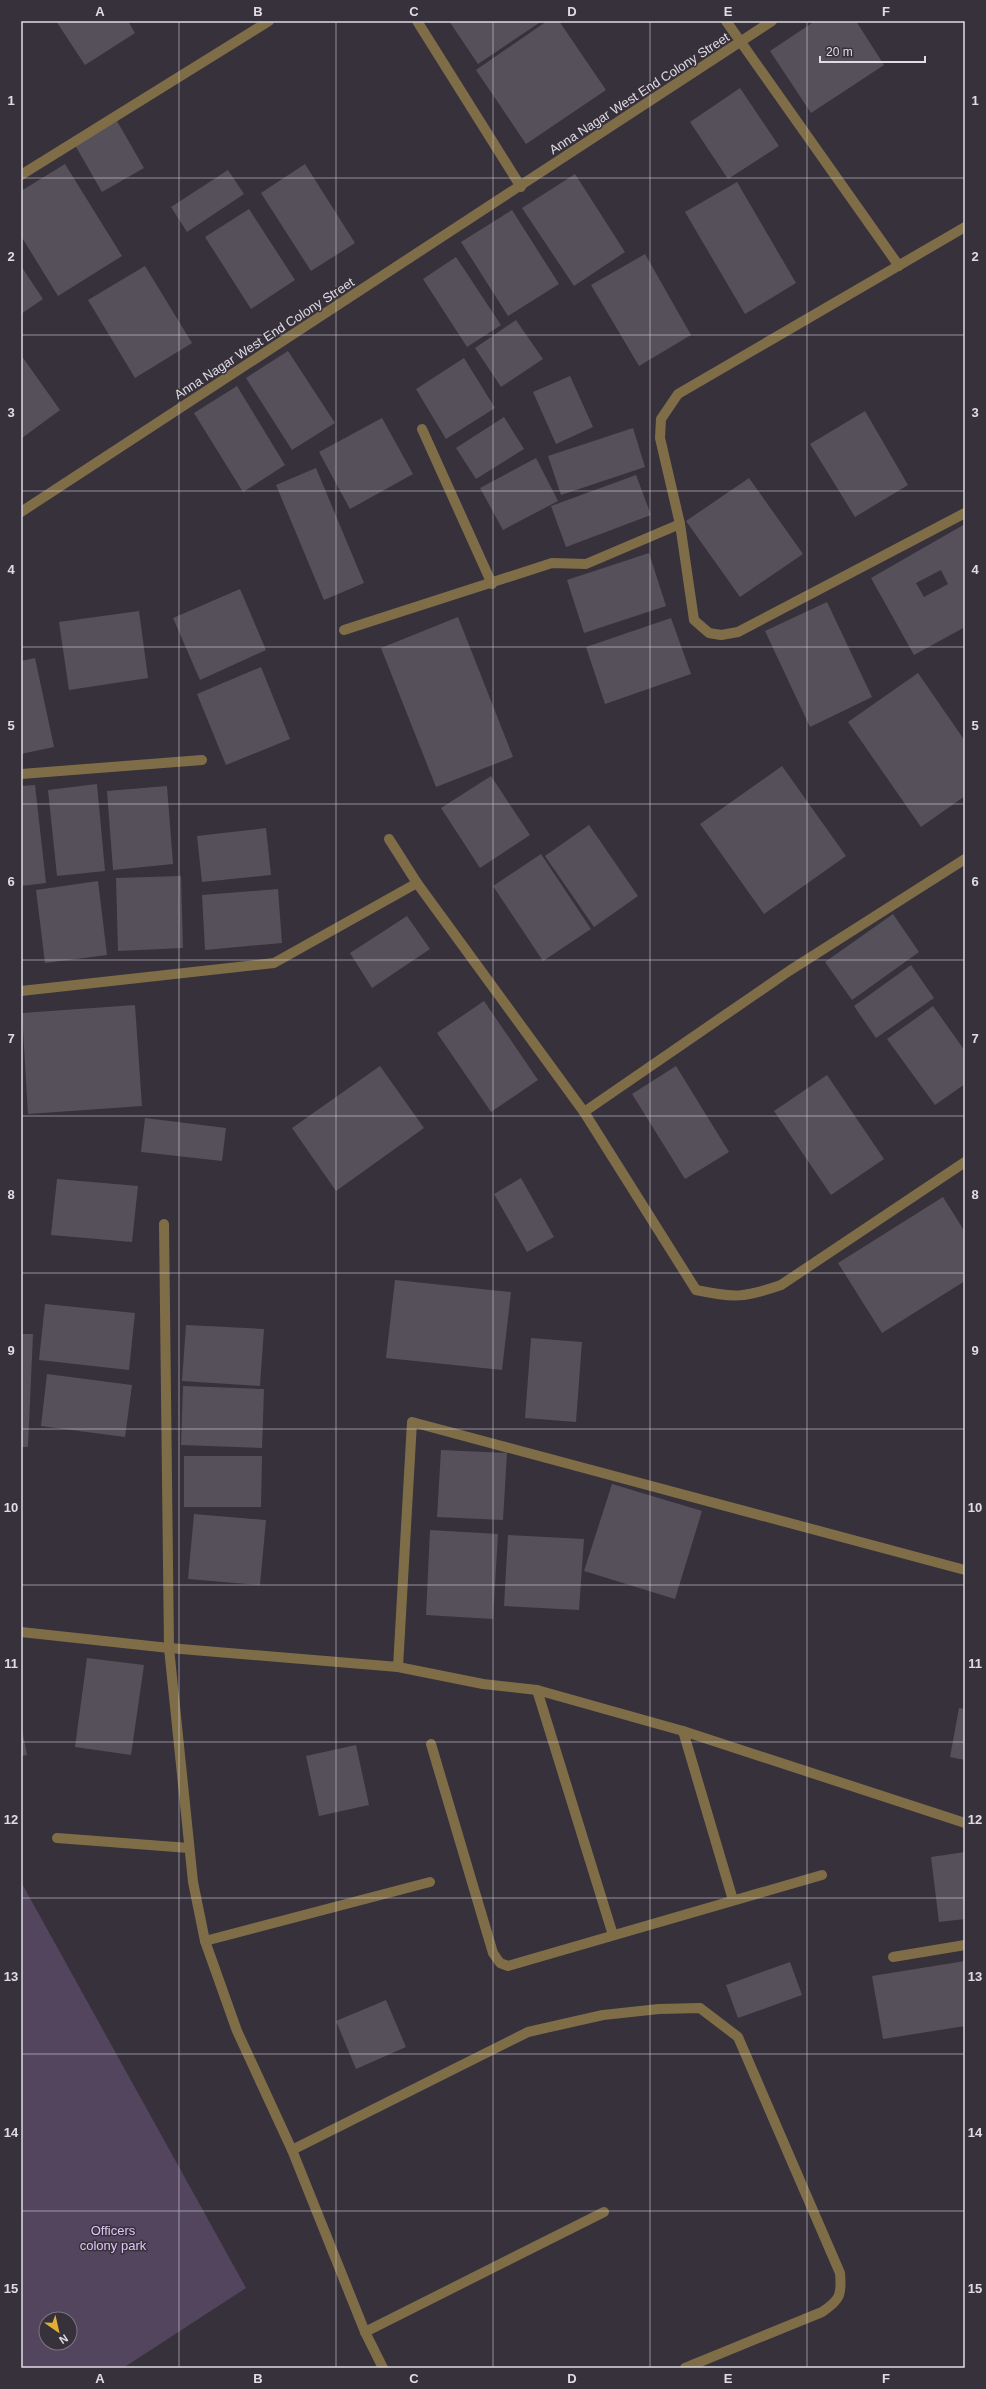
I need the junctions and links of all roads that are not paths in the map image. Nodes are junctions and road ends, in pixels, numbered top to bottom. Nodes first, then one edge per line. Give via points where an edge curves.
1 (269, 21) edge
2 (417, 21) edge
3 (726, 21) edge
4 (772, 21) edge
5 (741, 42) junction
6 (21, 175) edge
7 (520, 187) junction
8 (965, 227) edge
9 (899, 266) junction
10 (422, 429) dead end
11 (21, 512) edge
12 (965, 513) edge
13 (680, 524) junction
14 (492, 584) junction
15 (344, 630) dead end
16 (202, 760) dead end
17 (21, 774) edge
18 (389, 839) dead end
19 (965, 859) edge
20 (417, 883) junction
21 (21, 991) edge
22 (584, 1112) junction
23 (965, 1162) edge
24 (164, 1224) dead end
25 (965, 1570) edge
26 (21, 1632) edge
27 (169, 1648) junction
28 (398, 1667) junction
29 (537, 1690) junction
30 (683, 1731) junction
31 (431, 1744) dead end
32 (965, 1823) edge
33 (57, 1838) dead end
34 (189, 1848) junction
35 (822, 1875) dead end
36 (430, 1882) dead end
37 (733, 1900) junction
38 (613, 1935) junction
39 (205, 1941) junction
40 (965, 1946) edge
41 (893, 1957) dead end
42 (292, 2150) junction
43 (604, 2212) dead end
44 (365, 2332) junction
45 (383, 2368) edge
46 (685, 2368) edge

1 - 6 street
2 - 7 street
3 - 5 street
4 - 5 street, Anna Nagar West End Colony Street
5 - 7 street, Anna Nagar West End Colony Street
5 - 9 street
7 - 11 street, Anna Nagar West End Colony Street
8 - 9 street
9 - 13 street via 678,394 660,419 660,438
10 - 14 street
12 - 13 street via 738,632 721,636 709,633 694,620
13 - 14 street via 586,564 552,563
14 - 15 street
16 - 17 street
18 - 20 street
19 - 22 street via 789,971
20 - 21 street via 274,963
20 - 22 street
22 - 23 street via 696,1290 728,1296 752,1295 781,1285
24 - 27 street
25 - 28 street via 412,1422
26 - 27 street
27 - 28 street
27 - 34 street
28 - 29 street via 482,1684
29 - 30 street
29 - 38 street
30 - 32 street
30 - 37 street
31 - 38 street via 493,1953 500,1963 508,1966 519,1964
33 - 34 street
34 - 39 street
35 - 37 street
36 - 39 street
37 - 38 street
39 - 42 street via 237,2031
40 - 41 street
42 - 44 street
42 - 46 street via 528,2032 603,2015 700,2008 738,2037 840,2273 841,2285 836,2302 822,2312
43 - 44 street
44 - 45 street

